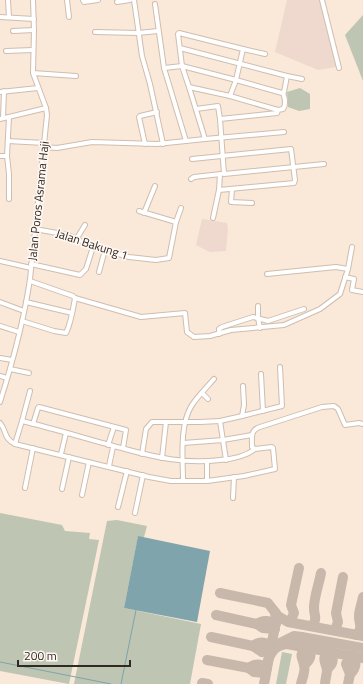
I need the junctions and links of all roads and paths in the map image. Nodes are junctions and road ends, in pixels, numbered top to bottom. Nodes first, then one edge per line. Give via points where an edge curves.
1 (8, 0) edge
2 (33, 0) edge
3 (67, 0) edge
4 (83, 0) edge
5 (98, 0) edge
6 (130, 0) edge
7 (134, 0) edge
8 (322, 0) edge
9 (117, 2) dead end
10 (155, 4) dead end
11 (0, 17) edge
12 (9, 17) junction
13 (69, 17) dead end
14 (34, 19) junction
15 (34, 30) junction
16 (13, 31) dead end
17 (158, 31) junction
18 (95, 32) dead end
19 (138, 33) junction
20 (180, 48) junction
21 (243, 49) junction
22 (33, 50) junction
23 (6, 51) dead end
24 (266, 54) dead end
25 (239, 65) junction
26 (182, 66) junction
27 (164, 68) junction
28 (339, 68) dead end
29 (32, 73) junction
30 (76, 76) dead end
31 (287, 76) junction
32 (302, 79) dead end
33 (236, 80) junction
34 (189, 87) junction
35 (38, 88) junction
36 (2, 91) edge
37 (283, 93) junction
38 (230, 96) junction
39 (46, 108) junction
40 (196, 109) junction
41 (278, 110) junction
42 (157, 112) junction
43 (8, 117) junction
44 (2, 119) edge
45 (220, 119) junction
46 (284, 132) dead end
47 (222, 137) junction
48 (205, 139) junction
49 (8, 141) junction
50 (186, 141) junction
51 (145, 144) junction
52 (163, 144) junction
53 (43, 145) junction
54 (223, 155) junction
55 (0, 156) edge
56 (7, 156) junction
57 (192, 159) dead end
58 (324, 164) dead end
59 (294, 167) junction
60 (222, 174) junction
61 (191, 179) dead end
62 (154, 186) dead end
63 (232, 189) junction
64 (218, 190) junction
65 (9, 199) dead end
66 (252, 203) dead end
67 (181, 208) dead end
68 (139, 211) dead end
69 (144, 213) junction
70 (213, 218) dead end
71 (176, 222) junction
72 (85, 225) dead end
73 (35, 229) junction
74 (77, 238) junction
75 (93, 247) junction
76 (352, 247) dead end
77 (105, 250) junction
78 (0, 261) edge
79 (31, 266) junction
80 (348, 269) junction
81 (99, 272) dead end
82 (267, 274) dead end
83 (345, 277) junction
84 (30, 280) junction
85 (363, 292) edge
86 (75, 298) junction
87 (0, 302) edge
88 (26, 302) junction
89 (258, 306) dead end
90 (304, 309) dead end
91 (24, 312) junction
92 (72, 313) junction
93 (258, 318) junction
94 (22, 321) junction
95 (0, 326) edge
96 (260, 328) junction
97 (20, 332) junction
98 (219, 334) junction
99 (0, 358) edge
100 (12, 360) junction
101 (280, 367) dead end
102 (10, 368) junction
103 (29, 373) dead end
104 (261, 374) dead end
105 (0, 376) edge
106 (7, 378) junction
107 (214, 379) dead end
108 (243, 386) dead end
109 (30, 391) dead end
110 (202, 393) junction
111 (208, 399) dead end
112 (0, 402) edge
113 (263, 411) junction
114 (242, 416) junction
115 (22, 421) junction
116 (220, 421) junction
117 (166, 422) junction
118 (185, 422) junction
119 (0, 423) edge
120 (33, 424) junction
121 (363, 424) edge
122 (114, 427) junction
123 (66, 433) junction
124 (252, 435) junction
125 (222, 440) junction
126 (183, 443) junction
127 (15, 444) junction
128 (108, 445) junction
129 (113, 447) junction
130 (33, 448) junction
131 (123, 448) junction
132 (255, 449) junction
133 (61, 454) junction
134 (142, 454) junction
135 (68, 456) junction
136 (162, 458) junction
137 (226, 460) junction
138 (183, 461) junction
139 (89, 462) junction
140 (207, 462) junction
141 (109, 466) junction
142 (127, 471) junction
143 (143, 475) junction
144 (234, 477) junction
145 (183, 481) junction
146 (207, 481) junction
147 (25, 488) dead end
148 (62, 489) dead end
149 (82, 495) dead end
150 (233, 498) dead end
151 (118, 507) dead end
152 (135, 513) dead end

1 - 12 street
2 - 14 street, Jalan Poros Asrama Haji
3 - 13 street
4 - 5 street
6 - 9 street
7 - 19 street
8 - 28 street
10 - 17 street
11 - 12 street
12 - 14 street
14 - 15 street, Jalan Poros Asrama Haji
15 - 16 street
15 - 22 street, Jalan Poros Asrama Haji
17 - 19 street
17 - 27 street
18 - 19 street
19 - 42 street
20 - 21 street via 179,33
20 - 25 street
20 - 26 street
21 - 24 street
21 - 25 street
22 - 23 street
22 - 29 street, Jalan Poros Asrama Haji
25 - 31 street
25 - 33 street
26 - 27 street
26 - 33 street
26 - 34 street
27 - 50 street
29 - 30 street
29 - 35 street, Jalan Poros Asrama Haji
31 - 32 street
31 - 37 street
33 - 37 street
33 - 38 street
34 - 38 street
34 - 40 street
35 - 36 street
35 - 39 street, Jalan Poros Asrama Haji
36 - 44 street
37 - 41 street via 284,107
38 - 41 street
39 - 43 street
39 - 53 street, Jalan Poros Asrama Haji
40 - 45 street via 218,106
40 - 48 street
41 - 45 street via 277,113
42 - 51 street via 139,118
42 - 52 street
43 - 44 street
43 - 49 street
45 - 47 street
46 - 47 street
47 - 48 street
47 - 54 street
48 - 50 street
49 - 53 street
49 - 56 street
50 - 52 street
51 - 52 street
51 - 53 street via 92,142 57,148
53 - 73 street, Jalan Poros Asrama Haji
54 - 57 street
54 - 59 street via 291,148
54 - 60 street
55 - 56 street
56 - 65 street
58 - 59 street
59 - 60 street
59 - 63 street via 294,183
60 - 61 street
60 - 64 street
62 - 69 street
63 - 64 street
63 - 66 street via 231,202
64 - 70 street
67 - 71 street
68 - 69 street
69 - 71 street
71 - 77 street, Jalan Bakung 1 via 170,258 143,259
72 - 74 street
73 - 74 street, Jalan Bakung 1
73 - 79 street, Jalan Poros Asrama Haji
74 - 75 street, Jalan Bakung 1
75 - 77 street, Jalan Bakung 1
75 - 79 street via 86,269 80,275
76 - 80 street
77 - 81 street
78 - 79 street
79 - 84 street, Jalan Poros Asrama Haji
80 - 82 street via 336,267
80 - 83 street
83 - 85 street via 354,279 352,290
83 - 96 street via 340,294 320,309 290,323
84 - 86 street
84 - 88 street, Jalan Poros Asrama Haji
86 - 92 street
86 - 98 street via 141,317 185,313 187,332 191,336
87 - 91 street
88 - 91 street, Jalan Poros Asrama Haji
88 - 92 street
89 - 93 street
90 - 93 street via 268,321
91 - 94 street, Jalan Poros Asrama Haji
92 - 94 street via 66,333
93 - 96 street
93 - 98 street via 246,318 222,327
94 - 97 street, Jalan Poros Asrama Haji
95 - 97 street
96 - 98 street via 231,330
97 - 100 street, Jalan Poros Asrama Haji
99 - 100 street
100 - 102 street, Jalan Poros Asrama Haji
101 - 113 street via 282,404 280,407
102 - 103 street
102 - 106 street, Jalan Poros Asrama Haji
104 - 113 street
105 - 106 street
106 - 112 street, Jalan Poros Asrama Haji
107 - 110 street
108 - 114 street
109 - 115 street
110 - 111 street
110 - 118 street via 192,404
113 - 114 street
114 - 116 street
115 - 120 street
115 - 127 street
116 - 118 street
116 - 125 street
117 - 118 street
117 - 134 street via 152,422 149,425
117 - 136 street
118 - 126 street
119 - 127 street via 6,437
120 - 122 street via 39,407
120 - 123 street
121 - 124 street via 345,425 338,409 331,406 254,429
122 - 128 street
122 - 131 street via 126,430
123 - 128 street
123 - 133 street
124 - 125 street
124 - 132 street via 252,447
125 - 126 street
125 - 137 street
126 - 138 street
127 - 130 street
128 - 129 street
129 - 131 street
129 - 141 street
130 - 133 street
130 - 147 street
131 - 134 street
132 - 137 street via 244,456
132 - 144 street via 274,448 275,469
133 - 135 street
134 - 136 street
135 - 139 street
135 - 148 street
136 - 138 street
137 - 140 street
138 - 140 street
138 - 145 street
139 - 141 street
139 - 149 street
140 - 146 street
141 - 142 street
142 - 143 street
142 - 151 street
143 - 145 street
143 - 152 street
144 - 146 street
144 - 150 street
145 - 146 street

